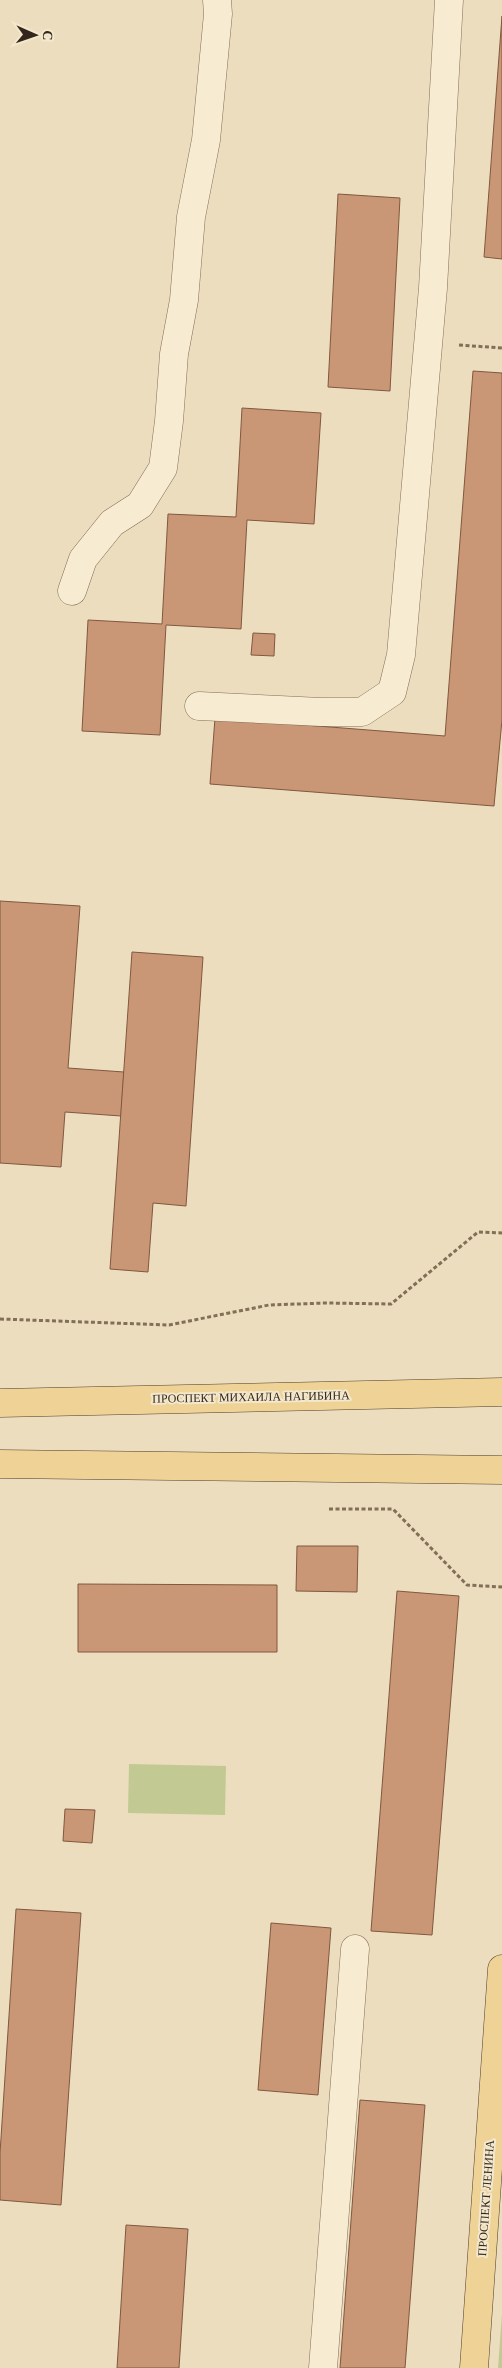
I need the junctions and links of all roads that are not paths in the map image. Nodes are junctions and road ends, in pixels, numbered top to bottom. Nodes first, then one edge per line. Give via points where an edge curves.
1 (217, 0) edge
2 (449, 0) edge
3 (72, 591) dead end
4 (199, 706) dead end
5 (502, 1392) edge
6 (0, 1403) edge
7 (0, 1464) edge
8 (502, 1470) edge
9 (355, 1948) dead end
10 (502, 1969) edge
11 (324, 2368) edge
12 (474, 2368) edge

1 - 3 lane via 206,140 191,217 163,468 140,505 112,523 83,559
2 - 4 lane via 429,342 401,655 392,692 362,712
5 - 6 main road, ПРОСПЕКТ МИХАИЛА НАГИБИНА
7 - 8 main road
9 - 11 lane
10 - 12 main road, ПРОСПЕКТ ЛЕНИНА

